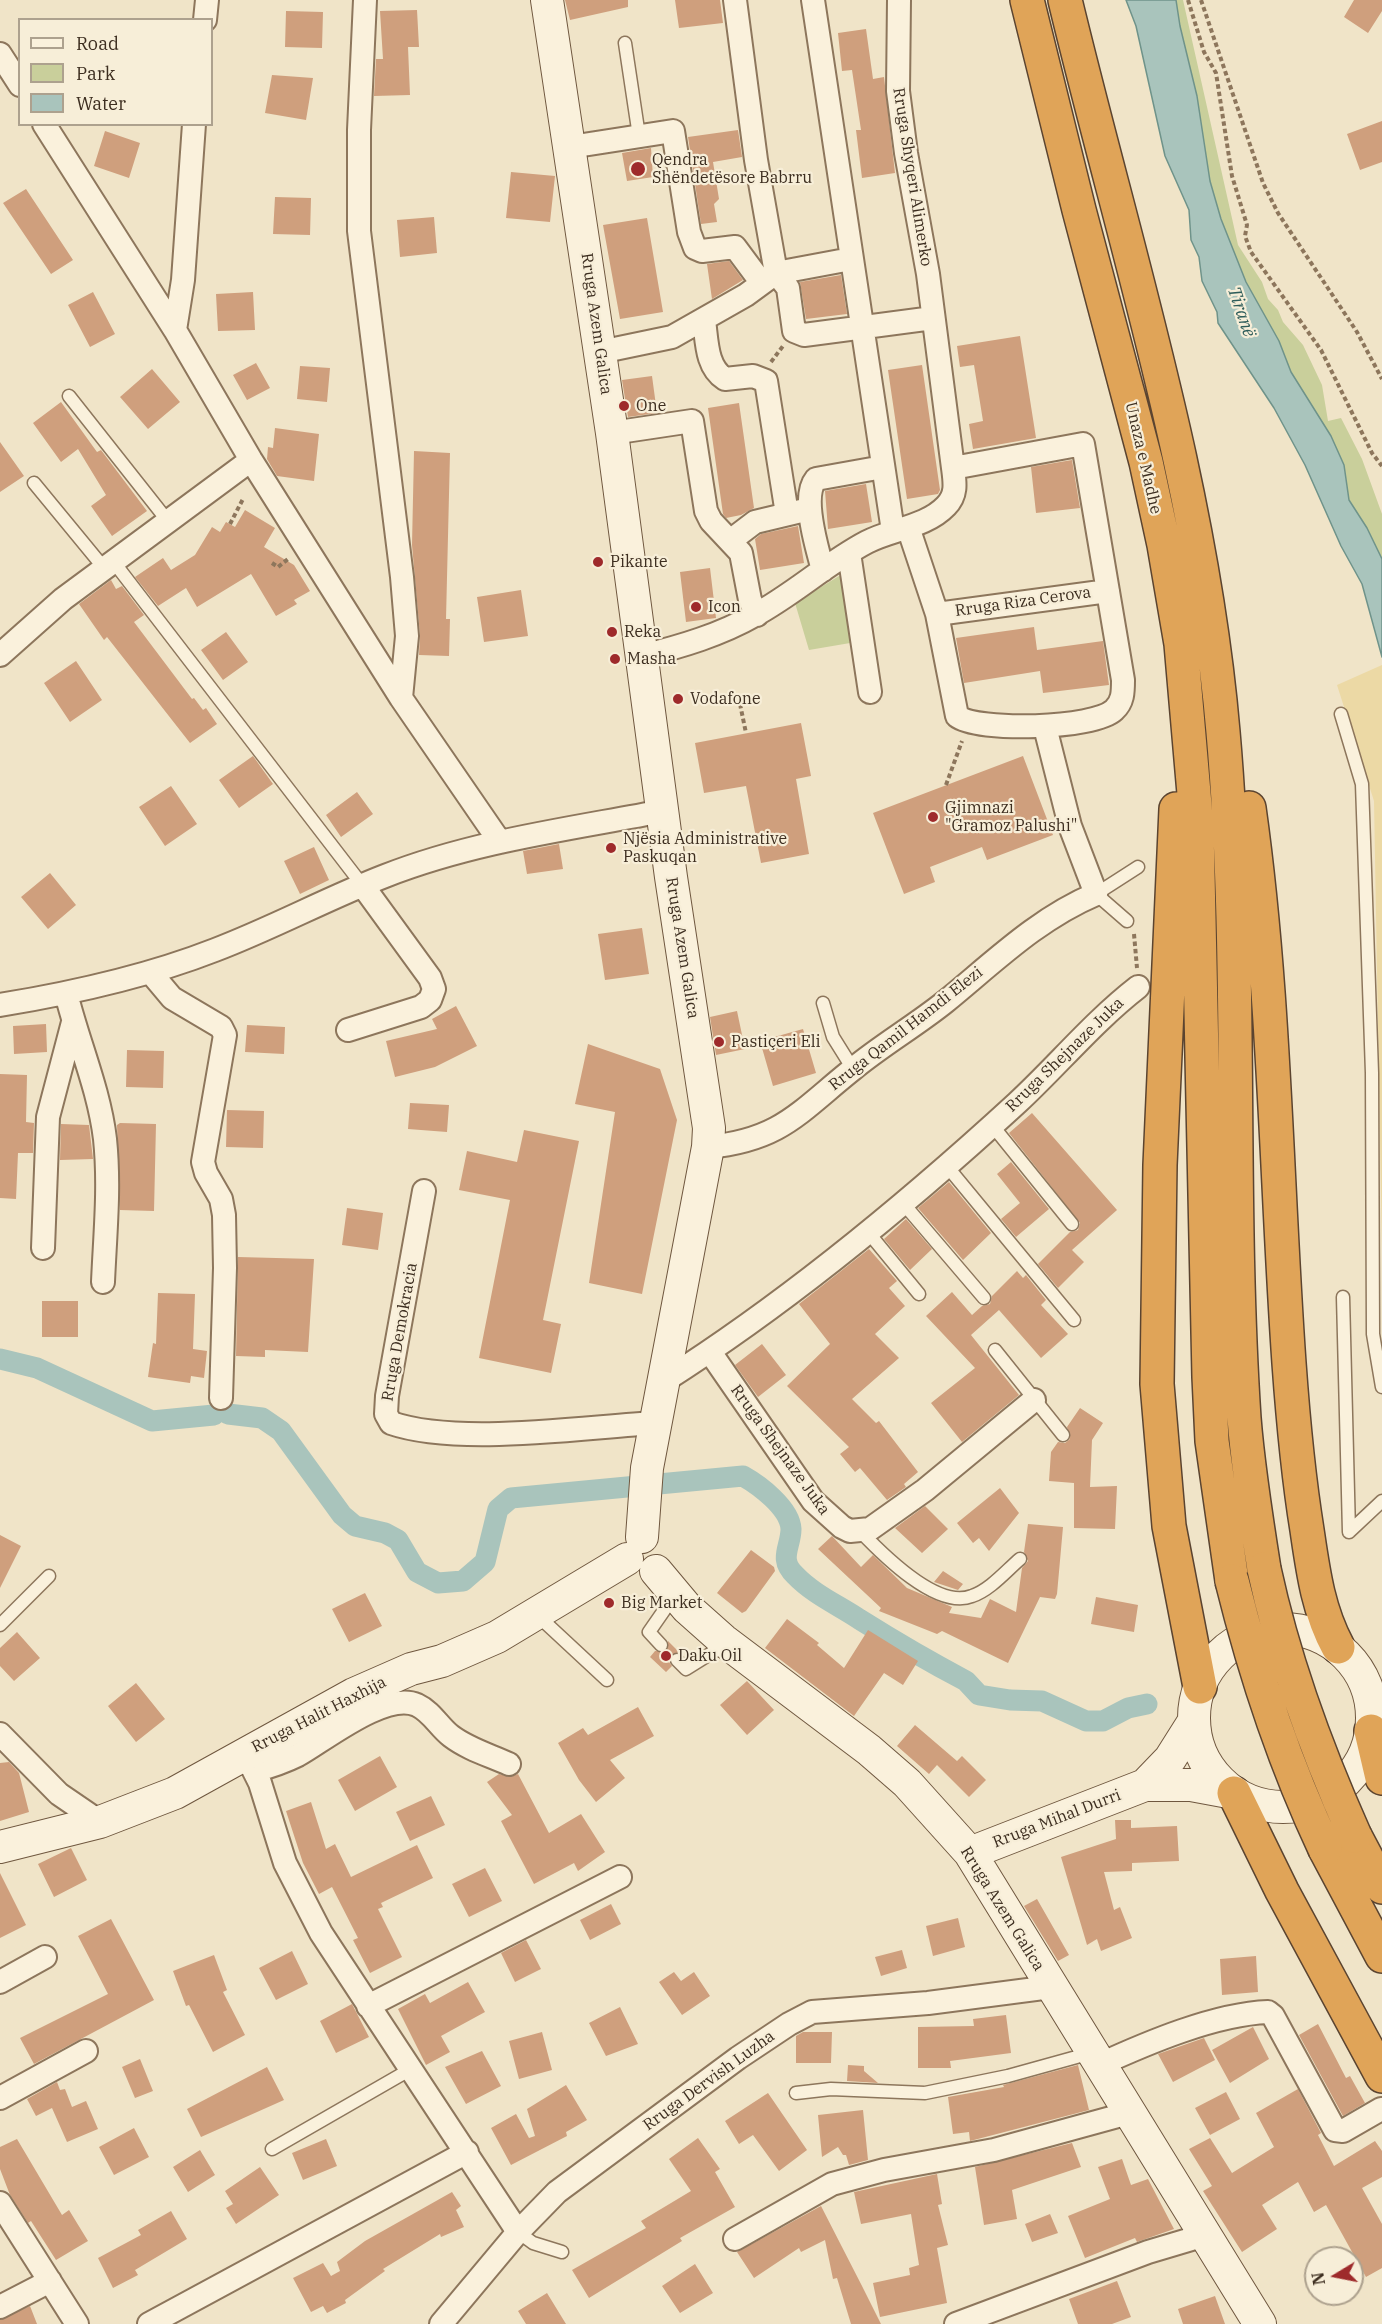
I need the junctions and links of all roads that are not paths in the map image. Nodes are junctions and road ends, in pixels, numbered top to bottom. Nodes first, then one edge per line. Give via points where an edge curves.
1 (207, 0) edge
2 (365, 0) edge
3 (547, 0) edge
4 (735, 0) edge
5 (813, 0) edge
6 (899, 0) edge
7 (1027, 0) edge
8 (1065, 0) edge
9 (205, 18) edge
10 (626, 43) dead end
11 (45, 126) edge
12 (194, 126) edge
13 (639, 136) junction
14 (570, 147) junction
15 (1114, 191) junction
16 (1079, 210) junction
17 (851, 259) junction
18 (769, 278) junction
19 (933, 318) junction
20 (704, 320) junction
21 (862, 328) junction
22 (174, 330) junction
23 (600, 352) junction
24 (69, 396) dead end
25 (612, 433) junction
26 (251, 460) junction
27 (883, 467) junction
28 (953, 468) junction
29 (34, 483) dead end
30 (810, 509) junction
31 (787, 514) junction
32 (167, 520) junction
33 (901, 529) junction
34 (730, 541) junction
35 (849, 553) junction
36 (109, 564) junction
37 (823, 570) junction
38 (1108, 591) junction
39 (938, 614) junction
40 (757, 615) junction
41 (0, 655) edge
42 (643, 656) junction
43 (870, 692) dead end
44 (401, 698) junction
45 (1341, 714) dead end
46 (1045, 727) junction
47 (663, 811) junction
48 (500, 842) junction
49 (1138, 867) dead end
50 (363, 886) junction
51 (1096, 894) junction
52 (1127, 921) road end
53 (151, 973) junction
54 (1138, 987) road end
55 (66, 993) junction
56 (823, 1003) dead end
57 (0, 1005) edge
58 (73, 1022) junction
59 (348, 1030) dead end
60 (853, 1069) junction
61 (992, 1125) junction
62 (708, 1148) junction
63 (946, 1165) junction
64 (424, 1191) dead end
65 (903, 1203) junction
66 (1072, 1224) dead end
67 (867, 1232) junction
68 (43, 1248) dead end
69 (103, 1282) dead end
70 (920, 1294) dead end
71 (1343, 1297) dead end
72 (984, 1298) dead end
73 (1074, 1320) dead end
74 (995, 1350) dead end
75 (710, 1352) junction
76 (664, 1381) junction
77 (1382, 1387) edge
78 (221, 1398) dead end
79 (1034, 1400) junction
80 (656, 1423) junction
81 (1063, 1435) dead end
82 (1382, 1501) edge
83 (860, 1531) junction
84 (635, 1548) junction
85 (1020, 1559) dead end
86 (49, 1576) dead end
87 (665, 1583) junction
88 (535, 1613) junction
89 (0, 1625) edge
90 (727, 1643) junction
91 (661, 1645) dead end
92 (1338, 1647) junction
93 (677, 1660) dead end
94 (607, 1680) dead end
95 (1200, 1687) junction
96 (1194, 1721) junction
97 (1371, 1731) junction
98 (0, 1734) edge
99 (250, 1762) junction
100 (509, 1764) dead end
101 (1382, 1778) edge
102 (1145, 1785) junction
103 (1234, 1793) junction
104 (100, 1822) junction
105 (0, 1847) edge
106 (970, 1853) junction
107 (620, 1877) dead end
108 (1382, 1887) edge
109 (1382, 1956) edge
110 (45, 1957) dead end
111 (0, 1982) edge
112 (1051, 1987) junction
113 (368, 2006) junction
114 (86, 2051) dead end
115 (1095, 2059) junction
116 (411, 2069) junction
117 (1382, 2076) edge
118 (796, 2092) dead end
119 (0, 2098) edge
120 (1381, 2109) edge
121 (1129, 2113) junction
122 (272, 2150) dead end
123 (467, 2152) junction
124 (0, 2204) edge
125 (518, 2232) junction
126 (1205, 2235) junction
127 (735, 2239) dead end
128 (562, 2252) dead end
129 (50, 2281) junction
130 (0, 2307) edge
131 (77, 2324) edge
132 (149, 2324) edge
133 (441, 2324) edge
134 (956, 2324) edge
135 (1260, 2324) edge

1 - 9 street
2 - 44 street via 359,231 402,577 407,636
3 - 14 main road, Rruga Azem Galica
4 - 18 street
5 - 17 street
6 - 19 street, Rruga Shyqeri Alimerko via 898,91
7 - 16 highway, Unaza e Madhe
8 - 15 highway
10 - 13 lane
11 - 22 street
12 - 22 street via 183,280
13 - 14 street
13 - 18 street via 673,131 695,248 735,248
14 - 23 main road, Rruga Azem Galica
15 - 92 highway via 1155,293 1177,377 1225,610 1266,940 1296,1459 1316,1588 1324,1621
15 - 108 highway, bridge via 1197,547 1223,728 1232,841 1244,1419 1251,1489 1275,1619 1301,1706 1329,1778
16 - 95 highway via 1090,298 1147,553 1170,710 1176,783 1160,1165 1157,1384 1170,1537
16 - 109 highway, Unaza e Madhe, bridge via 1146,462 1173,600 1190,736 1200,926 1209,1377 1220,1511 1232,1581 1252,1662 1286,1761 1325,1849
17 - 18 street
17 - 21 street
18 - 20 street
18 - 21 street via 788,288 794,331 804,335
19 - 21 street
19 - 28 street, Rruga Shyqeri Alimerko
20 - 23 street via 672,337
20 - 31 street via 710,359 718,375 725,379 759,376 766,381
21 - 27 street, Rruga Riza Cerova
22 - 26 street
23 - 25 main road, Rruga Azem Galica
24 - 32 lane
25 - 34 street via 692,421 706,511
25 - 42 main road, Rruga Azem Galica
26 - 32 street
26 - 44 street
27 - 30 street via 816,479
27 - 33 street, Rruga Riza Cerova
28 - 33 street via 956,488 945,508
28 - 38 street, Rruga Riza Cerova via 1083,444
29 - 36 lane
30 - 31 street
30 - 37 street
31 - 34 street via 747,525
32 - 36 street
33 - 35 street
33 - 39 street, Rruga Riza Cerova
34 - 40 street via 741,553 748,593
35 - 37 street
35 - 43 street
36 - 41 street
36 - 50 lane
37 - 40 street
38 - 39 street, Rruga Riza Cerova
38 - 46 street, Rruga Riza Cerova via 1123,680 1121,700 1107,716
39 - 46 street, Rruga Riza Cerova via 954,710 963,721
40 - 42 street via 726,631
42 - 47 main road, Rruga Azem Galica
44 - 48 street
45 - 77 lane via 1362,784 1372,1072 1373,1334
46 - 51 street via 1070,826
47 - 48 street
47 - 62 main road, Rruga Azem Galica via 707,1113
48 - 50 street
49 - 51 lane
50 - 53 street via 216,950
50 - 59 street via 434,989 430,1000 420,1008
51 - 52 lane
51 - 60 street, Rruga Qamil Hamdi Elezi via 1042,922 943,1003
53 - 55 street
53 - 78 street via 172,998 221,1027 225,1035 203,1162 221,1199 224,1215
54 - 61 street, Rruga Shejnaze Juka via 1110,1008
55 - 57 street
55 - 58 street
56 - 60 lane via 833,1037
58 - 68 street via 48,1117
58 - 69 street via 96,1090 105,1139
60 - 62 street, Rruga Qamil Hamdi Elezi via 792,1120 774,1130 741,1144
61 - 63 street, Rruga Shejnaze Juka
61 - 66 lane, Rruga Shejnaze Juka
62 - 76 main road, Rruga Azem Galica
63 - 65 street, Rruga Shejnaze Juka
63 - 73 lane
64 - 80 street, Rruga Demokracia via 387,1396 386,1414 391,1423 456,1433
65 - 67 street, Rruga Shejnaze Juka
65 - 72 lane
67 - 70 lane
67 - 75 street, Rruga Shejnaze Juka
71 - 82 lane via 1349,1532
74 - 79 lane
75 - 76 street, Rruga Shejnaze Juka
75 - 83 street, Rruga Shejnaze Juka via 813,1501 842,1527
76 - 80 main road, Rruga Azem Galica
79 - 81 lane
79 - 83 street via 925,1491 880,1524
80 - 84 main road, Rruga Azem Galica
83 - 85 lane via 910,1576 962,1599 984,1589
84 - 87 main road via 638,1573 650,1574
84 - 88 main road, Rruga Halit Haxhija
86 - 89 lane
87 - 90 main road, Rruga Azem Galica
87 - 91 lane via 649,1632
88 - 94 lane
88 - 99 main road, Rruga Halit Haxhija via 469,1651 411,1669 354,1694
90 - 93 lane via 686,1669
90 - 106 main road, Rruga Azem Galica via 869,1750 907,1783
92 - 95 main road via 1298,1631 1263,1631 1239,1641 1218,1657
92 - 97 main road via 1356,1668 1366,1688
95 - 96 main road
96 - 102 main road via 1170,1759
96 - 103 main road via 1204,1760 1216,1778
97 - 101 highway
97 - 103 main road via 1365,1753 1353,1773 1319,1800 1275,1807
98 - 104 street via 59,1794
99 - 100 street via 285,1761 357,1719 397,1704 415,1704 458,1741
99 - 104 main road, Rruga Halit Haxhija
99 - 113 street via 301,1897
102 - 103 main road via 1191,1785
102 - 106 main road, Rruga Mihal Durri
103 - 117 highway
104 - 105 main road, Rruga Halit Haxhija
106 - 112 main road, Rruga Azem Galica
107 - 113 street
110 - 111 street
112 - 115 main road, Rruga Azem Galica
112 - 125 street, Rruga Dervish Luzha via 928,2003 813,2012 738,2058 557,2192
113 - 116 street
114 - 119 street
115 - 118 lane via 925,2093 841,2089
115 - 120 street via 1195,2028 1268,2012 1335,2130 1343,2131
115 - 121 main road, Rruga Azem Galica
116 - 122 lane
116 - 123 street
121 - 126 main road, Rruga Azem Galica
121 - 127 street via 994,2150 884,2170 832,2184
123 - 125 street
123 - 132 street
124 - 129 street
125 - 128 lane
125 - 133 street, Rruga Dervish Luzha
126 - 134 street via 1148,2252
126 - 135 main road, Rruga Azem Galica
129 - 130 street
129 - 131 street

